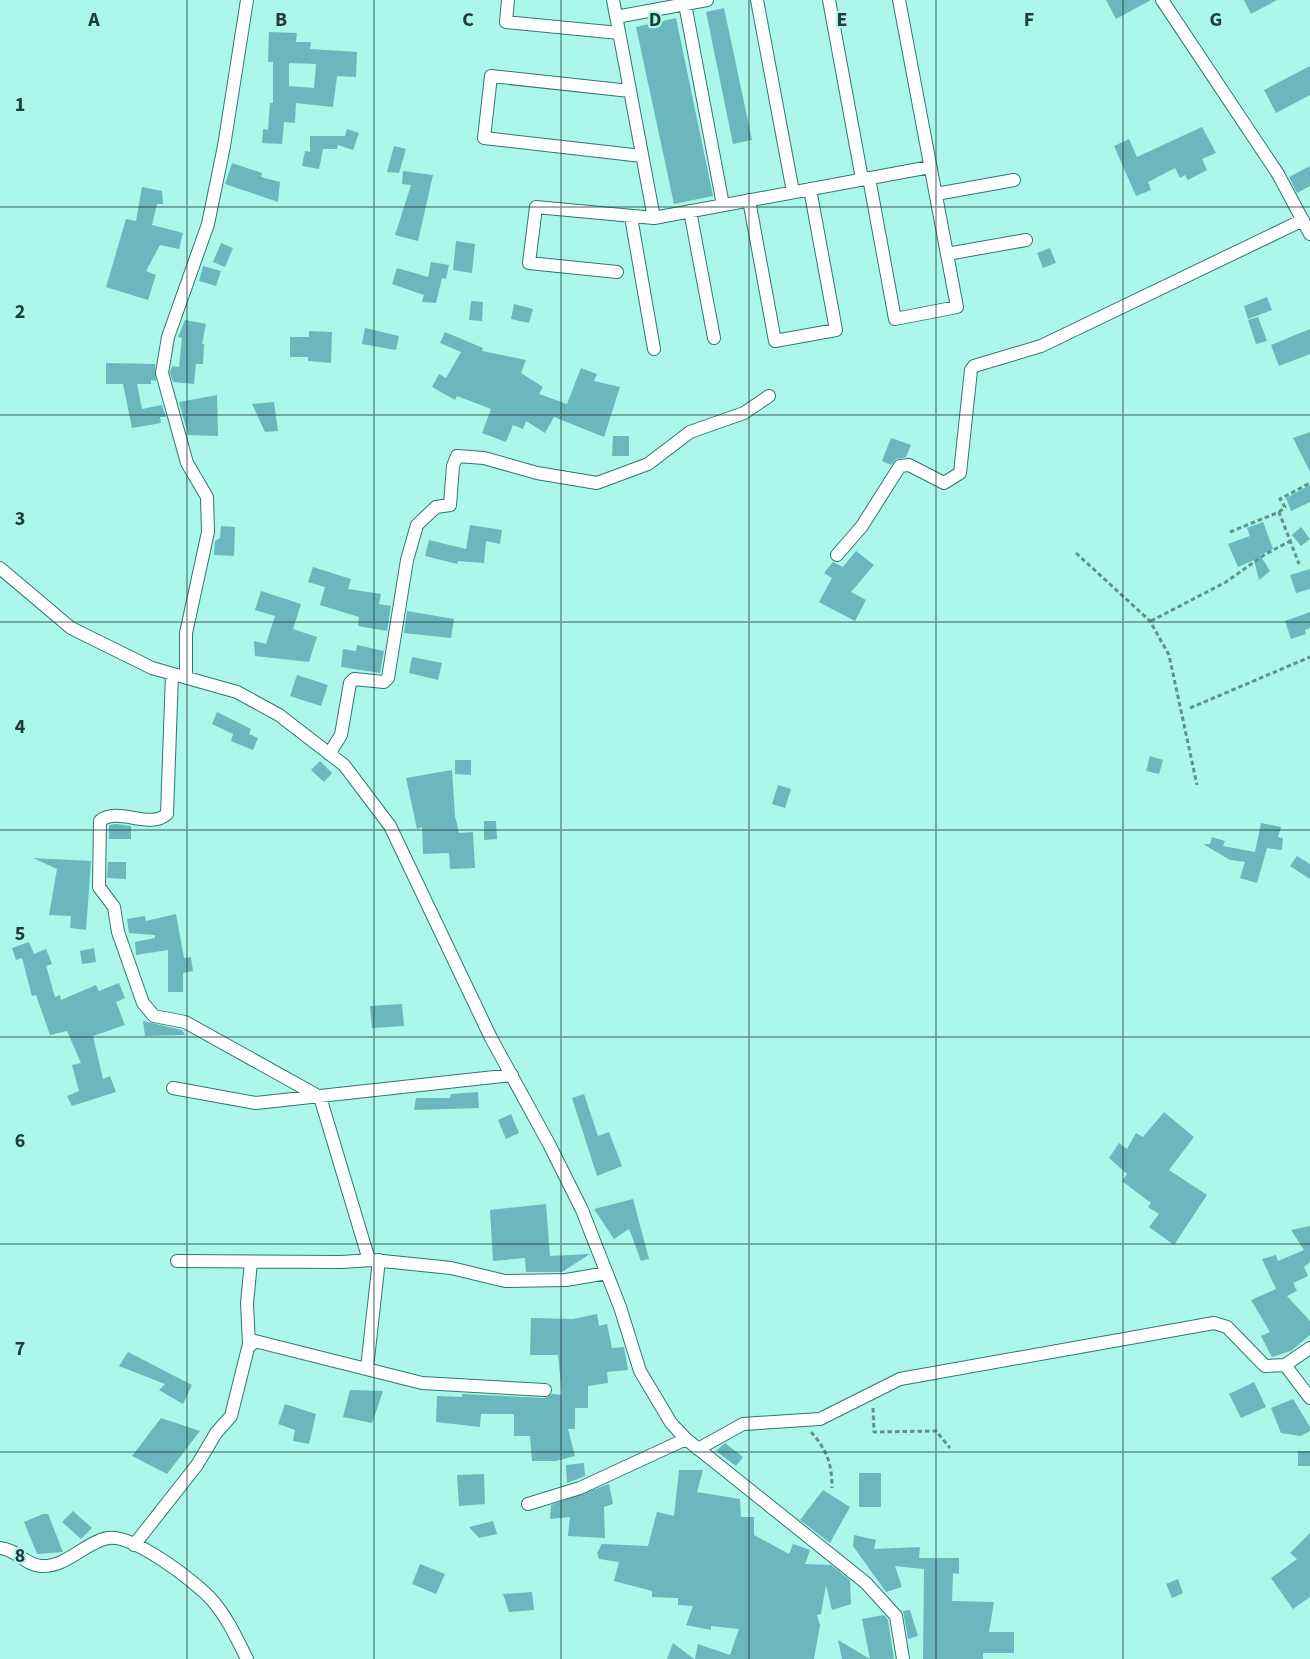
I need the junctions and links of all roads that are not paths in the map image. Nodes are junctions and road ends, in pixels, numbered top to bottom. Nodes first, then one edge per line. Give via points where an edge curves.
1 (248, 0) edge
2 (508, 0) edge
3 (613, 0) edge
4 (707, 0) edge
5 (757, 0) edge
6 (829, 0) edge
7 (899, 0) edge
8 (1162, 0) edge
9 (685, 4) junction
10 (616, 17) junction
11 (619, 33) junction
12 (630, 92) junction
13 (642, 156) junction
14 (930, 167) junction
15 (866, 179) junction
16 (1014, 180) dead end
17 (810, 189) junction
18 (793, 192) junction
19 (936, 194) junction
20 (749, 200) junction
21 (723, 205) junction
22 (690, 211) junction
23 (630, 217) junction
24 (654, 218) junction
25 (1303, 220) junction
26 (1310, 234) edge
27 (1026, 240) dead end
28 (947, 254) junction
29 (617, 272) dead end
30 (714, 338) dead end
31 (654, 349) dead end
32 (769, 396) dead end
33 (837, 555) dead end
34 (0, 568) edge
35 (172, 674) junction
36 (186, 677) junction
37 (329, 754) junction
38 (512, 1075) junction
39 (173, 1088) dead end
40 (320, 1097) junction
41 (374, 1260) junction
42 (177, 1261) dead end
43 (251, 1262) junction
44 (607, 1272) junction
45 (249, 1345) junction
46 (1310, 1348) edge
47 (1285, 1365) junction
48 (368, 1368) junction
49 (546, 1390) dead end
50 (1310, 1398) edge
51 (686, 1439) junction
52 (698, 1449) junction
53 (528, 1504) dead end
54 (134, 1545) junction
55 (0, 1548) edge
56 (247, 1659) edge
57 (903, 1659) edge

1 - 36 street via 208,224 168,337 162,373 187,463 207,497 208,532 186,633
2 - 11 street via 506,22
3 - 10 street
4 - 9 street
5 - 18 street
6 - 15 street
7 - 14 street
8 - 25 street via 1234,104
9 - 10 street
9 - 21 street
10 - 11 street
11 - 12 street
12 - 13 street
12 - 13 street via 491,76 484,138
13 - 24 street
14 - 15 street
14 - 19 street
15 - 17 street
15 - 28 street via 896,319 957,308
16 - 19 street
17 - 18 street
17 - 20 street via 836,330 775,341
18 - 20 street
19 - 28 street
20 - 21 street
21 - 22 street
22 - 24 street
22 - 30 street
23 - 24 street
23 - 29 street via 536,207 530,263
23 - 31 street
25 - 26 street
25 - 33 street via 1041,346 974,366 962,469 952,480 941,483 909,465 900,466 862,526
27 - 28 street
32 - 37 street via 744,413 690,432 648,464 597,483 537,473 484,458 457,456 450,505 436,507 417,525 407,560 388,678 384,682 354,679 350,683 341,735
34 - 35 street via 71,628
35 - 36 street
35 - 40 street via 167,814 158,819 110,816 100,821 100,890 114,908 142,1003 149,1012 185,1022
36 - 37 street via 237,692 279,715
37 - 38 street via 344,765 390,826
38 - 40 street
38 - 44 street via 582,1210
39 - 40 street via 256,1103
40 - 41 street
41 - 43 street
41 - 44 street via 451,1268 496,1281 566,1280
41 - 48 street
42 - 43 street
43 - 45 street via 247,1303
44 - 51 street via 640,1371 671,1424
45 - 48 street via 261,1341
45 - 54 street via 231,1416
46 - 47 street
47 - 50 street
47 - 52 street via 1265,1366 1227,1327 1214,1323 1190,1326 900,1378 832,1415 801,1422 743,1424
48 - 49 street via 436,1385
51 - 52 street
51 - 53 street via 580,1488
52 - 57 street via 866,1583 896,1616
54 - 55 street via 119,1538 104,1539 59,1562 41,1566
54 - 56 street via 181,1574 212,1600

